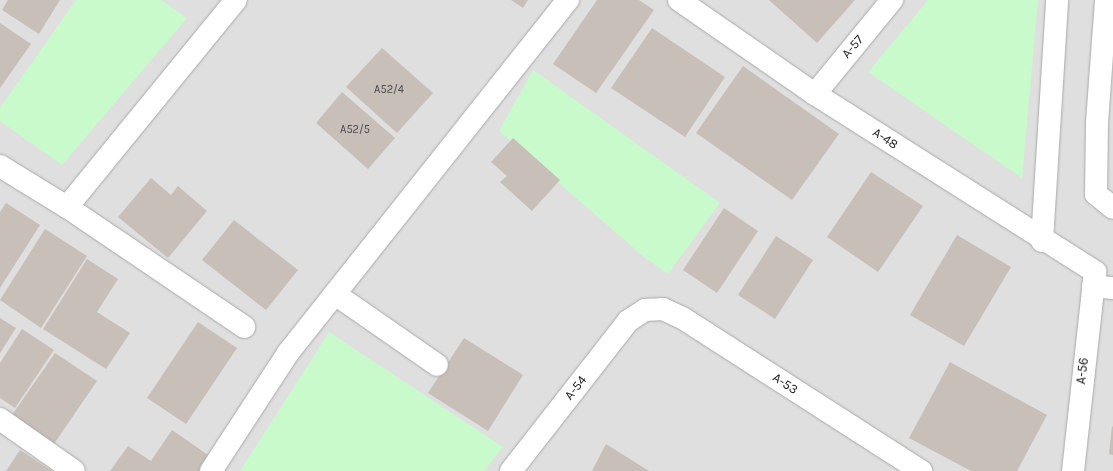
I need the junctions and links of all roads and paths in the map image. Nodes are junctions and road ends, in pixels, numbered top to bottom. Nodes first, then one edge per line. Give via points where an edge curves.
1 (568, 0) edge
2 (679, 0) edge
3 (892, 0) edge
4 (1056, 0) edge
5 (1106, 0) edge
6 (233, 1) edge
7 (815, 94) junction
8 (0, 166) edge
9 (67, 207) junction
10 (1113, 208) edge
11 (1042, 241) junction
12 (1100, 276) edge
13 (335, 294) junction
14 (645, 310) joint
15 (244, 327) dead end
16 (437, 364) dead end
17 (0, 419) edge
18 (74, 471) edge
19 (211, 471) edge
20 (511, 471) edge
21 (921, 471) edge
22 (1073, 471) edge

1 - 13 street
2 - 7 street, A-48
3 - 7 street, A-57
4 - 11 street
5 - 10 street via 1097,131 1096,194
6 - 9 street
7 - 11 street, A-48
8 - 9 street
9 - 15 street
11 - 12 street, A-48
12 - 22 street, A-56
13 - 16 street
13 - 19 street via 288,353
14 - 20 street, A-54 via 628,321
14 - 21 street, A-53 via 663,310 684,319
17 - 18 street

